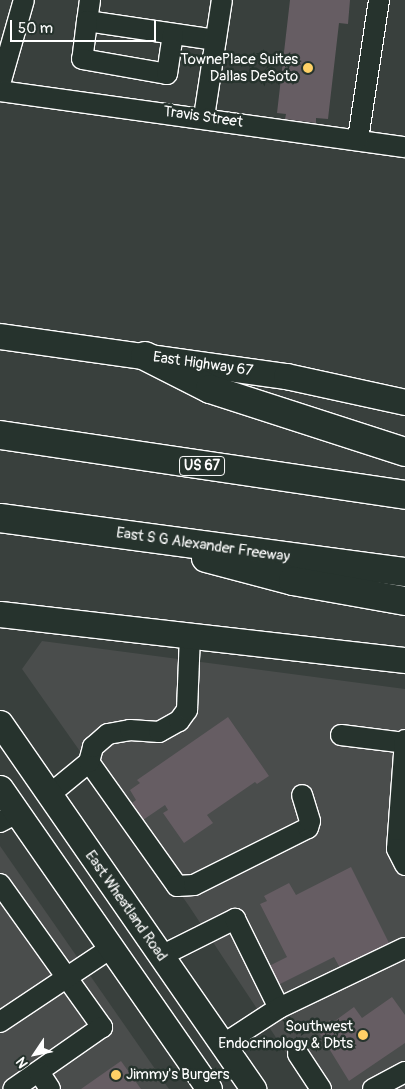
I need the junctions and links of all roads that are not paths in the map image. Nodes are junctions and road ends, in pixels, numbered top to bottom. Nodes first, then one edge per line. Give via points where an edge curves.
1 (24, 0) edge
2 (90, 0) edge
3 (222, 0) edge
4 (379, 0) edge
5 (87, 21) junction
6 (173, 34) junction
7 (216, 40) junction
8 (0, 84) edge
9 (0, 91) edge
10 (204, 117) junction
11 (358, 139) junction
12 (405, 147) edge
13 (0, 336) edge
14 (145, 356) junction
15 (405, 402) edge
16 (0, 435) edge
17 (405, 452) edge
18 (405, 495) edge
19 (0, 518) edge
20 (133, 536) junction
21 (405, 572) edge
22 (405, 601) edge
23 (0, 614) edge
24 (190, 636) junction
25 (405, 660) edge
26 (0, 724) edge
27 (341, 735) dead end
28 (405, 742) edge
29 (89, 762) junction
30 (0, 788) edge
31 (49, 795) junction
32 (302, 795) dead end
33 (9, 818) edge
34 (405, 864) edge
35 (0, 884) edge
36 (111, 948) junction
37 (404, 948) edge
38 (161, 956) junction
39 (66, 978) junction
40 (279, 1008) junction
41 (0, 1022) edge
42 (222, 1044) junction
43 (298, 1054) dead end
44 (38, 1072) junction
45 (405, 1072) edge
46 (0, 1084) edge
47 (250, 1088) edge
48 (3, 1089) edge
49 (13, 1089) edge
50 (50, 1089) edge
51 (209, 1089) edge
52 (321, 1089) edge
53 (373, 1089) edge

1 - 8 lane
2 - 5 lane
3 - 7 lane
4 - 11 lane
5 - 6 lane
5 - 6 lane via 82,59 167,74
6 - 7 lane
7 - 10 lane
9 - 10 lane, Travis Street
10 - 11 lane, Travis Street
11 - 12 lane, Travis Street
13 - 14 main road, East Highway 67
14 - 15 main road, East Highway 67 via 286,376
14 - 17 highway via 210,389
16 - 18 highway, US 67
19 - 20 highway, East S G Alexander Freeway
20 - 21 highway, East S G Alexander Freeway
20 - 22 highway via 252,572
23 - 24 main road
24 - 25 main road
24 - 29 lane via 187,710 179,720 159,732 130,730 108,734 93,747
26 - 31 main road, East Wheatland Road
27 - 28 lane
28 - 34 lane via 397,849
29 - 31 lane
29 - 32 lane via 177,886 194,885 308,828 310,821
30 - 33 main road
31 - 33 main road
31 - 38 main road, East Wheatland Road
33 - 36 main road
35 - 39 lane
36 - 39 lane
36 - 51 main road
37 - 40 lane
38 - 40 lane via 235,920
38 - 42 main road, East Wheatland Road
39 - 41 lane
39 - 44 lane via 102,1027
40 - 42 lane
42 - 47 main road, East Wheatland Road
43 - 52 lane
44 - 49 lane
44 - 50 lane
45 - 53 lane
46 - 48 lane

